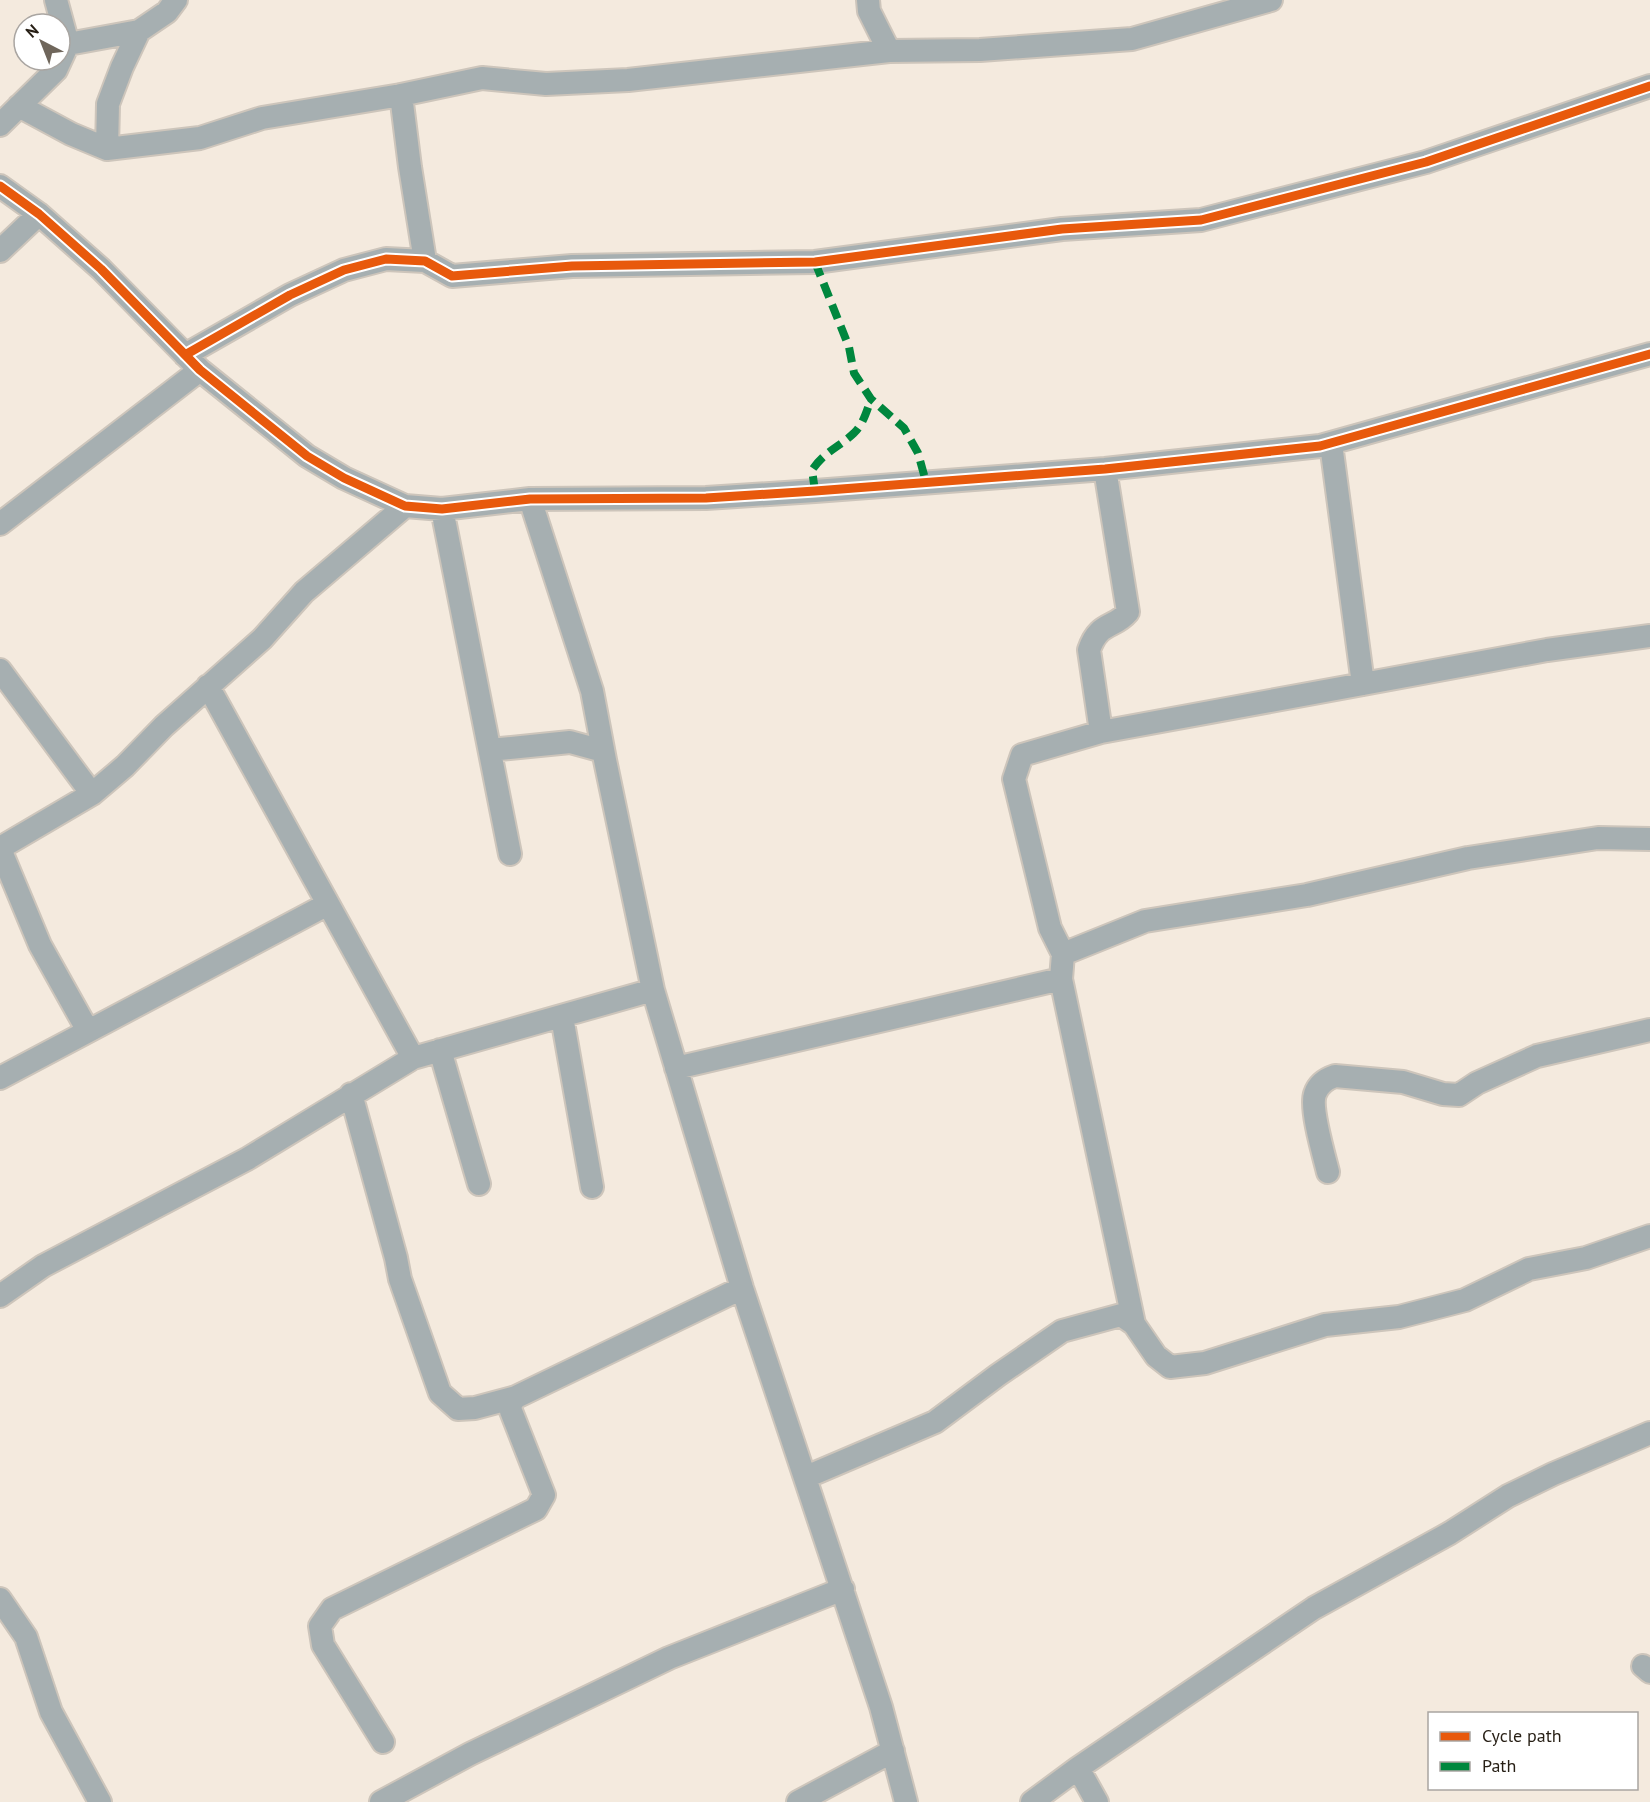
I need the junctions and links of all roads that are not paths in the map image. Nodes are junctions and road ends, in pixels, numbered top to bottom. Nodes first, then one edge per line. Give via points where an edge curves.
1 (176, 0) edge
2 (868, 0) edge
3 (1271, 0) edge
4 (139, 31) junction
5 (72, 43) edge
6 (889, 51) junction
7 (54, 72) edge
8 (1650, 86) edge
9 (401, 94) junction
10 (19, 106) junction
11 (0, 125) edge
12 (107, 149) junction
13 (0, 186) edge
14 (39, 214) junction
15 (0, 250) edge
16 (425, 261) junction
17 (1650, 354) edge
18 (193, 362) junction
19 (1331, 444) junction
20 (1105, 469) junction
21 (530, 498) junction
22 (405, 506) junction
23 (442, 509) junction
24 (0, 524) edge
25 (1650, 636) edge
26 (0, 670) edge
27 (1363, 684) junction
28 (208, 686) junction
29 (1101, 732) junction
30 (490, 750) junction
31 (603, 751) junction
32 (92, 794) junction
33 (1650, 839) edge
34 (0, 848) edge
35 (510, 854) dead end
36 (328, 904) junction
37 (1063, 954) junction
38 (1061, 979) junction
39 (653, 990) junction
40 (562, 1017) junction
41 (1650, 1030) edge
42 (88, 1031) junction
43 (440, 1050) junction
44 (413, 1058) junction
45 (676, 1068) junction
46 (0, 1078) edge
47 (351, 1094) junction
48 (1328, 1172) dead end
49 (479, 1184) dead end
50 (592, 1187) dead end
51 (1650, 1236) edge
52 (742, 1288) junction
53 (0, 1296) edge
54 (1134, 1324) junction
55 (516, 1397) junction
56 (1650, 1433) edge
57 (806, 1477) junction
58 (843, 1589) junction
59 (0, 1599) edge
60 (383, 1742) dead end
61 (892, 1751) junction
62 (1078, 1768) junction
63 (413, 1793) edge
64 (100, 1802) edge
65 (381, 1802) edge
66 (798, 1802) edge
67 (906, 1802) edge
68 (1032, 1802) edge
69 (1097, 1802) edge

1 - 4 street via 167,12
2 - 6 street via 869,11
3 - 6 street via 1132,39 980,50
4 - 5 street
4 - 12 street via 108,104
6 - 9 street via 628,80 546,84 482,78
7 - 10 street
8 - 16 street via 1426,162 1201,220 1062,229 815,262 572,266 452,276
9 - 12 street via 262,118 200,138
9 - 16 street
10 - 11 street
10 - 12 street
13 - 14 street
14 - 15 street
14 - 18 street via 101,269
16 - 18 street via 386,259 344,270 290,295
17 - 19 street
18 - 22 street via 308,456 344,478
18 - 24 street
19 - 20 street
19 - 27 street
20 - 21 street via 706,498
20 - 29 street via 1128,612 1093,637 1089,650
21 - 23 street
21 - 31 street via 592,691
22 - 23 street
22 - 28 street via 304,592 262,639
23 - 30 street
25 - 27 street via 1558,648
26 - 32 street
27 - 29 street
28 - 32 street
28 - 36 street
29 - 37 street via 1022,755 1014,779 1050,928
30 - 31 street via 570,742
30 - 35 street
31 - 39 street
32 - 34 street
33 - 37 street via 1598,838 1468,858 1307,896 1144,921
34 - 42 street via 40,945
36 - 42 street
36 - 44 street
37 - 38 street
38 - 45 street
38 - 54 street
39 - 40 street
39 - 45 street
40 - 43 street
40 - 50 street
41 - 48 street via 1537,1056 1459,1095 1402,1082 1335,1076 1328,1079 1313,1097
42 - 46 street
43 - 44 street
43 - 49 street
44 - 47 street
45 - 52 street
47 - 53 street via 247,1159 43,1266
47 - 55 street via 400,1279 440,1393 458,1409
51 - 54 street via 1586,1258 1529,1269 1465,1300 1399,1317 1325,1325 1205,1363 1170,1367 1156,1356
52 - 55 street
52 - 57 street
54 - 57 street via 1121,1316 1062,1331 936,1422
55 - 60 street via 510,1404 511,1411 544,1496 536,1509 332,1609 320,1626 323,1645
56 - 62 street via 1508,1496 1450,1533 1314,1608
57 - 58 street
58 - 61 street
58 - 63 street via 669,1658 470,1754
59 - 64 street via 26,1637 51,1712
61 - 66 street
61 - 67 street
62 - 68 street
62 - 69 street
63 - 65 street

